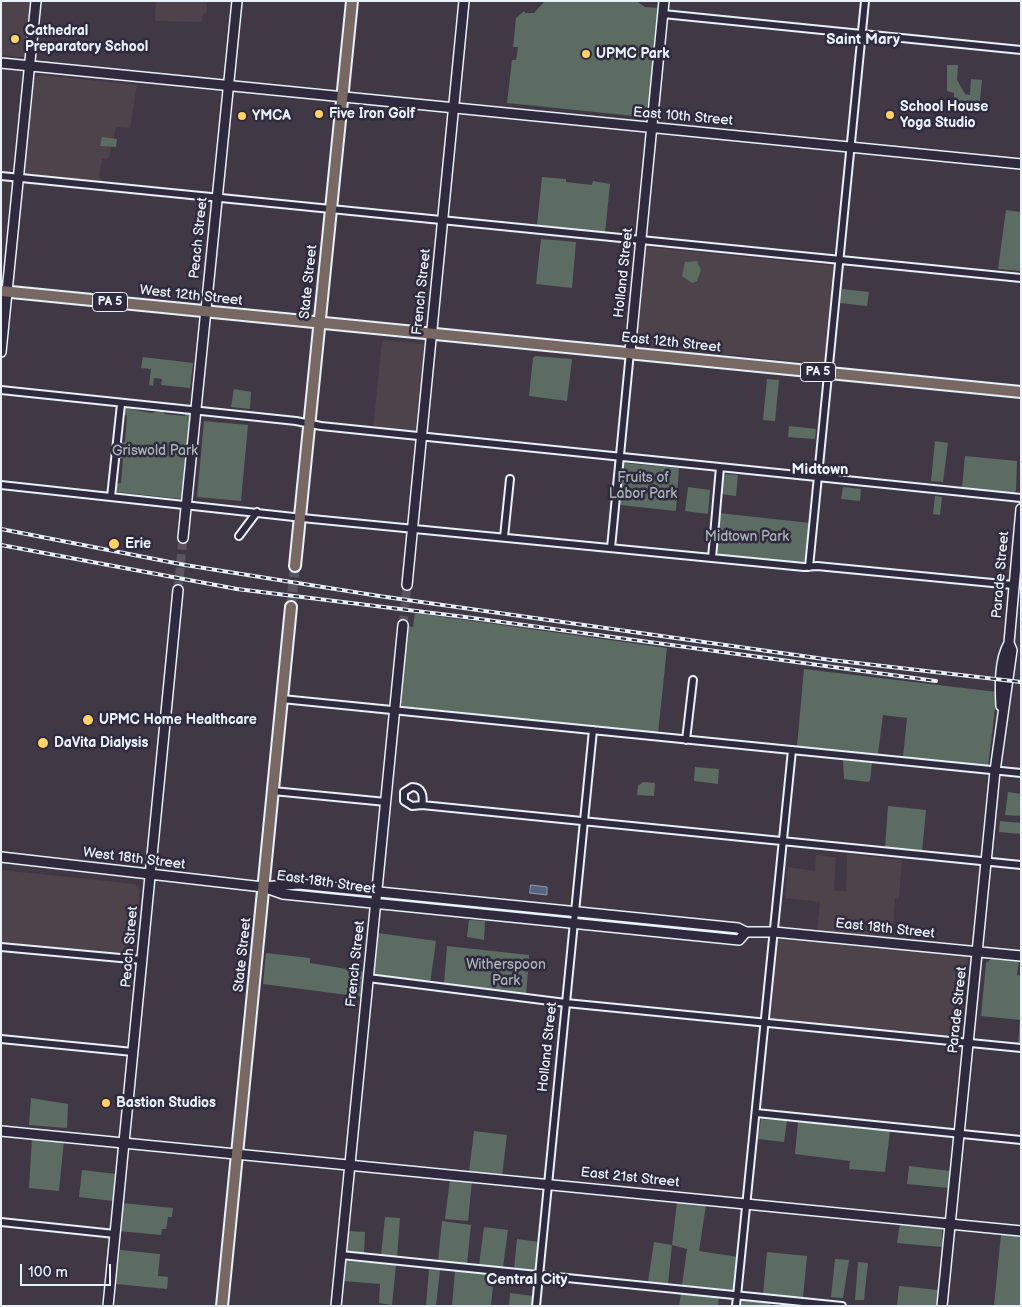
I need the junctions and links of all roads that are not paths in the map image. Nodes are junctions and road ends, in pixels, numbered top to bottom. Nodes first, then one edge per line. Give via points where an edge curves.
1 (36, 1) edge
2 (237, 1) edge
3 (352, 1) edge
4 (464, 1) edge
5 (664, 1) edge
6 (865, 1) edge
7 (663, 14) junction
8 (862, 34) junction
9 (1021, 50) edge
10 (1, 63) edge
11 (30, 66) junction
12 (229, 85) junction
13 (342, 97) junction
14 (454, 108) junction
15 (652, 128) junction
16 (851, 147) junction
17 (1021, 164) edge
18 (1, 176) edge
19 (19, 178) junction
20 (217, 199) junction
21 (330, 209) junction
22 (443, 221) junction
23 (641, 240) junction
24 (840, 260) junction
25 (1021, 278) edge
26 (4, 291) edge
27 (205, 311) junction
28 (319, 322) junction
29 (432, 333) junction
30 (1, 352) edge
31 (630, 352) junction
32 (829, 373) junction
33 (1, 390) edge
34 (1021, 392) edge
35 (121, 404) junction
36 (195, 411) junction
37 (309, 424) junction
38 (422, 436) junction
39 (620, 457) junction
40 (720, 467) junction
41 (818, 477) junction
42 (510, 479) dead end
43 (1, 485) edge
44 (111, 497) junction
45 (1021, 498) edge
46 (186, 504) junction
47 (1021, 509) edge
48 (257, 512) junction
49 (300, 517) junction
50 (412, 529) junction
51 (239, 536) dead end
52 (183, 538) tunnel mouth
53 (504, 538) junction
54 (611, 548) junction
55 (1018, 555) edge
56 (712, 558) junction
57 (295, 566) tunnel mouth
58 (810, 567) junction
59 (407, 585) tunnel mouth
60 (1013, 585) junction
61 (178, 590) tunnel mouth
62 (291, 607) tunnel mouth
63 (403, 625) tunnel mouth
64 (693, 680) dead end
65 (282, 699) junction
66 (395, 710) junction
67 (594, 730) junction
68 (686, 740) junction
69 (792, 750) junction
70 (995, 771) junction
71 (1021, 773) edge
72 (273, 791) junction
73 (386, 802) junction
74 (422, 805) dead end
75 (585, 822) junction
76 (782, 840) junction
77 (1, 857) edge
78 (986, 861) junction
79 (1021, 865) edge
80 (150, 875) junction
81 (263, 888) junction
82 (377, 891) junction
83 (376, 904) junction
84 (576, 912) junction
85 (574, 924) junction
86 (746, 932) junction
87 (774, 932) junction
88 (1, 947) edge
89 (977, 952) junction
90 (1021, 956) edge
91 (142, 960) junction
92 (368, 978) junction
93 (566, 1003) junction
94 (764, 1022) junction
95 (1, 1039) edge
96 (968, 1042) junction
97 (1021, 1048) edge
98 (133, 1052) junction
99 (756, 1113) junction
100 (1, 1131) edge
101 (959, 1133) junction
102 (1021, 1140) edge
103 (124, 1143) junction
104 (237, 1154) junction
105 (350, 1165) junction
106 (548, 1184) junction
107 (746, 1204) junction
108 (1, 1222) edge
109 (950, 1224) junction
110 (1021, 1231) edge
111 (115, 1234) junction
112 (341, 1255) junction
113 (539, 1276) junction
114 (737, 1296) junction
115 (108, 1306) edge
116 (222, 1306) edge
117 (336, 1306) edge
118 (536, 1306) edge
119 (736, 1306) edge
120 (842, 1306) edge
121 (942, 1306) edge

1 - 11 main road
2 - 12 main road, Peach Street
3 - 13 main road, State Street
4 - 14 main road, French Street
5 - 7 main road, Holland Street
6 - 8 street
7 - 8 street
7 - 15 main road, Holland Street
8 - 9 street
8 - 16 street
10 - 11 main road, East 10th Street
11 - 12 main road, East 10th Street
11 - 19 main road
12 - 13 main road, East 10th Street
12 - 20 main road, Peach Street
13 - 14 main road, East 10th Street
13 - 21 main road, State Street
14 - 15 main road, East 10th Street
14 - 22 main road, French Street
15 - 16 main road, East 10th Street
15 - 23 main road, Holland Street
16 - 17 main road, East 10th Street
16 - 24 street
18 - 19 street
19 - 20 street
19 - 26 main road
20 - 21 street
20 - 27 main road, Peach Street
21 - 22 street
21 - 28 main road, State Street
22 - 23 street
22 - 29 main road, French Street
23 - 24 street
23 - 31 main road, Holland Street
24 - 25 street
24 - 32 street
26 - 27 main road, West 12th Street / PA 5
26 - 30 main road
27 - 28 main road, West 12th Street / PA 5
27 - 36 main road, Peach Street
28 - 29 main road, East 12th Street / PA 5
28 - 37 main road, State Street
29 - 31 main road, East 12th Street / PA 5
29 - 38 main road, French Street
31 - 32 main road, East 12th Street / PA 5
31 - 39 street, Holland Street
32 - 34 main road, East 12th Street / PA 5
32 - 41 street
33 - 35 street
35 - 36 street
35 - 44 street
36 - 37 street
36 - 46 main road, Peach Street
37 - 38 street
37 - 49 main road, State Street
38 - 39 street
38 - 50 main road, French Street
39 - 40 street
39 - 54 street, Holland Street
40 - 41 street
40 - 56 street
41 - 45 street
41 - 58 street
42 - 53 street
43 - 44 street
44 - 46 street
46 - 48 street
46 - 52 main road, Peach Street
47 - 55 main road, Parade Street
48 - 49 street
48 - 51 street
49 - 50 street
49 - 57 main road, State Street
50 - 53 street
50 - 59 main road, French Street
53 - 54 street
54 - 56 street
55 - 60 main road, Parade Street
56 - 58 street
58 - 60 street
60 - 70 main road, Parade Street via 1008,694
61 - 80 main road, Peach Street
62 - 65 main road, State Street
63 - 66 main road, French Street
64 - 68 street
65 - 66 street
65 - 72 main road, State Street
66 - 67 street
66 - 73 main road, French Street
67 - 68 street
67 - 75 street, Holland Street
68 - 69 street
69 - 70 street
69 - 76 street
70 - 71 street
70 - 78 main road, Parade Street
72 - 73 street
72 - 81 main road, State Street
73 - 82 main road, French Street
74 - 75 street
75 - 76 street
75 - 84 street, Holland Street
76 - 78 street
76 - 87 street
77 - 80 main road, West 18th Street
78 - 79 street
78 - 89 main road, Parade Street
80 - 81 main road, West 18th Street
80 - 91 main road, Peach Street
81 - 82 main road, East 18th Street via 299,884
81 - 83 main road, East 18th Street via 283,894
81 - 104 main road, State Street
82 - 83 main road, French Street
82 - 84 main road, East 18th Street
83 - 85 main road, East 18th Street
83 - 92 main road, French Street
84 - 85 street, Holland Street
84 - 86 main road, East 18th Street via 738,928
85 - 86 main road, East 18th Street via 739,940
85 - 93 street, Holland Street
86 - 87 main road, East 18th Street
87 - 89 main road, East 18th Street
87 - 94 street
88 - 91 street
89 - 90 main road, East 18th Street
89 - 96 main road, Parade Street
91 - 98 main road, Peach Street
92 - 93 street
92 - 105 main road, French Street
93 - 94 street
93 - 106 street, Holland Street
94 - 96 street
94 - 99 street
95 - 98 street
96 - 97 street
96 - 101 main road, Parade Street
98 - 103 main road, Peach Street
99 - 101 street
99 - 107 street
100 - 103 main road, East 21st Street
101 - 102 street
101 - 109 main road, Parade Street
103 - 104 main road, East 21st Street
103 - 111 main road, Peach Street
104 - 105 main road, East 21st Street
104 - 116 main road, State Street
105 - 106 main road, East 21st Street
105 - 112 main road, French Street
106 - 107 main road, East 21st Street
106 - 113 street, Holland Street
107 - 109 main road, East 21st Street
107 - 114 street
108 - 111 street
109 - 110 main road, East 21st Street
109 - 121 main road, Parade Street
111 - 115 main road, Peach Street
112 - 113 street
112 - 117 main road, French Street
113 - 114 street
113 - 118 street, Holland Street
114 - 119 street
114 - 120 street

